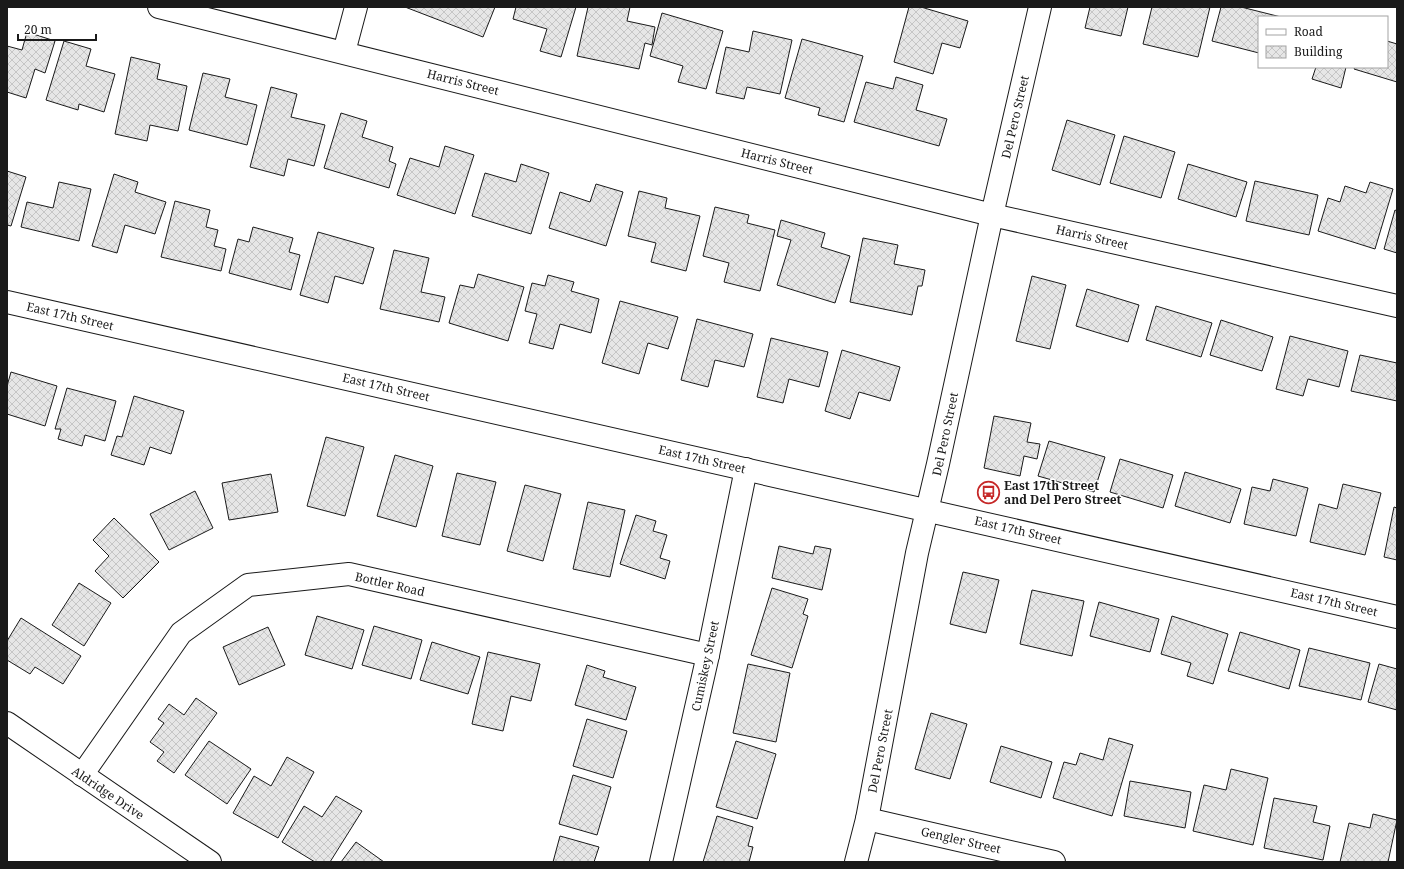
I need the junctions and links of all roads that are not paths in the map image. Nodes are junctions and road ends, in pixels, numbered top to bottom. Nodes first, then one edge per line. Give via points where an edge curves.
1 (160, 7) edge
2 (356, 7) edge
3 (1040, 7) edge
4 (344, 52) junction
5 (992, 215) junction
6 (7, 302) edge
7 (1397, 306) edge
8 (746, 469) junction
9 (928, 510) junction
10 (1397, 617) edge
11 (708, 655) junction
12 (7, 723) edge
13 (82, 775) junction
14 (867, 819) junction
15 (210, 862) edge
16 (662, 862) edge
17 (856, 862) edge
18 (1054, 862) edge

1 - 4 street, Harris Street
2 - 4 street
3 - 5 street, Del Pero Street
4 - 5 street, Harris Street
5 - 7 street, Harris Street
5 - 9 street, Del Pero Street
6 - 8 street, East 17th Street
8 - 9 street, East 17th Street
8 - 11 street, Cumiskey Street
9 - 10 street, East 17th Street
9 - 14 street, Del Pero Street
11 - 13 street, Bottler Road via 349,574 248,585 181,633
11 - 16 street, Cumiskey Street
12 - 13 street, Aldridge Drive
13 - 15 street, Aldridge Drive
14 - 17 street, Del Pero Street
14 - 18 street, Gengler Street

